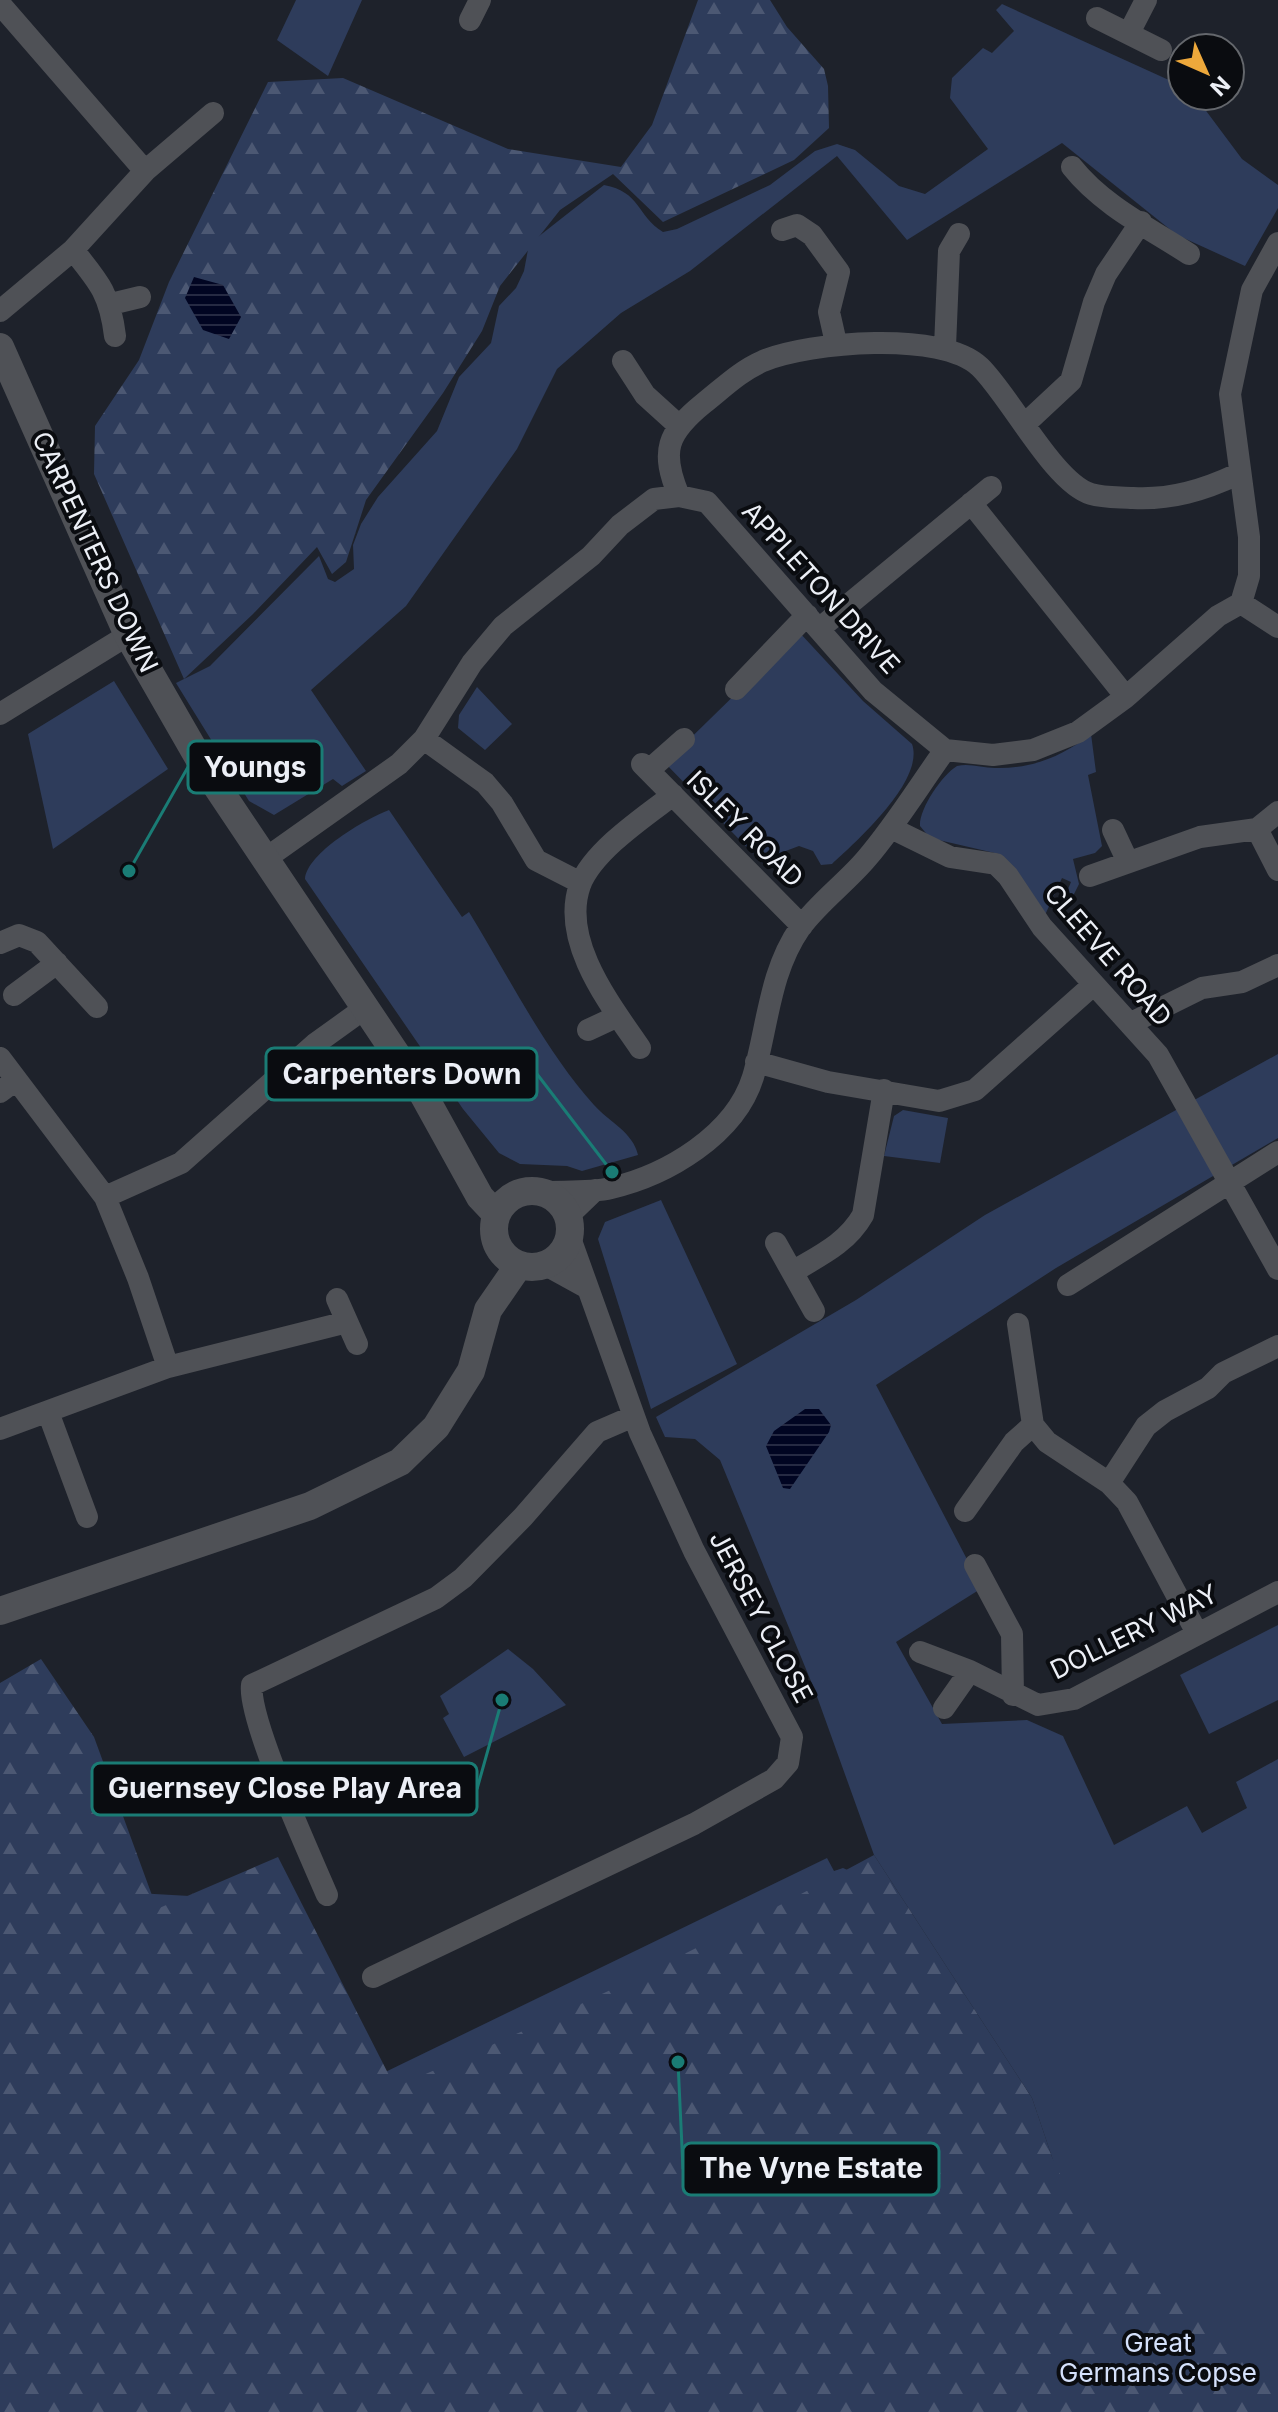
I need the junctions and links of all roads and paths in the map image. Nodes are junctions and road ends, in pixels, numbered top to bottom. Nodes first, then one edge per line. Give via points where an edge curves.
1 (1146, 0) edge
2 (0, 4) edge
3 (1097, 18) dead end
4 (1129, 33) junction
5 (1161, 50) dead end
6 (213, 113) dead end
7 (1072, 167) dead end
8 (145, 171) junction
9 (1141, 222) junction
10 (782, 230) dead end
11 (959, 234) dead end
12 (1278, 243) edge
13 (73, 250) junction
14 (1189, 254) dead end
15 (140, 297) dead end
16 (111, 304) junction
17 (0, 311) edge
18 (115, 336) dead end
19 (836, 343) junction
20 (0, 347) edge
21 (945, 347) junction
22 (623, 361) dead end
23 (1026, 423) junction
24 (677, 424) junction
25 (1238, 474) junction
26 (991, 487) dead end
27 (679, 496) junction
28 (971, 503) junction
29 (1241, 603) junction
30 (813, 622) junction
31 (1278, 627) edge
32 (128, 635) junction
33 (736, 689) dead end
34 (1126, 697) junction
35 (0, 714) edge
36 (424, 739) junction
37 (684, 739) dead end
38 (945, 750) junction
39 (673, 795) junction
40 (1278, 812) edge
41 (891, 828) junction
42 (1257, 829) junction
43 (1113, 830) dead end
44 (265, 859) junction
45 (1128, 862) junction
46 (1278, 870) edge
47 (1090, 876) dead end
48 (581, 883) junction
49 (802, 926) junction
50 (0, 943) edge
51 (57, 963) junction
52 (1278, 965) edge
53 (1092, 986) junction
54 (14, 995) dead end
55 (97, 1007) dead end
56 (365, 1008) junction
57 (618, 1016) junction
58 (1131, 1023) junction
59 (588, 1030) dead end
60 (640, 1048) dead end
61 (0, 1058) edge
62 (756, 1062) junction
63 (8, 1086) edge
64 (884, 1090) junction
65 (1278, 1152) edge
66 (1231, 1182) junction
67 (595, 1190) junction
68 (544, 1192) junction
69 (105, 1197) junction
70 (506, 1204) junction
71 (570, 1227) junction
72 (776, 1243) dead end
73 (497, 1246) junction
74 (533, 1265) junction
75 (1278, 1269) edge
76 (794, 1271) junction
77 (1068, 1285) dead end
78 (586, 1287) junction
79 (337, 1299) dead end
80 (494, 1303) junction
81 (814, 1311) dead end
82 (347, 1322) junction
83 (1018, 1324) dead end
84 (357, 1344) dead end
85 (1278, 1346) edge
86 (168, 1367) junction
87 (48, 1412) junction
88 (634, 1416) junction
89 (1033, 1425) junction
90 (0, 1429) edge
91 (1109, 1483) junction
92 (965, 1511) dead end
93 (87, 1517) dead end
94 (975, 1565) dead end
95 (1278, 1592) edge
96 (0, 1611) edge
97 (1197, 1633) junction
98 (920, 1652) dead end
99 (970, 1671) junction
100 (1013, 1695) junction
101 (944, 1708) dead end
102 (327, 1895) dead end
103 (373, 1977) dead end

1 - 4 street
2 - 8 street
3 - 4 street
4 - 5 street
6 - 8 street
7 - 9 street via 1087,185
8 - 13 street
9 - 14 street
9 - 23 street via 1106,274 1071,381
10 - 19 street via 797,225 812,235 839,272 829,312
11 - 21 street via 949,251
12 - 25 street via 1252,290 1230,394
13 - 16 street
13 - 17 street
15 - 16 street
16 - 18 street
19 - 21 street
19 - 24 street via 764,361 736,376
20 - 32 street, CARPENTERS DOWN
21 - 23 street via 979,366
22 - 24 street via 645,395
23 - 25 street via 1046,455 1091,494 1145,499 1200,492
24 - 27 street via 668,470
25 - 29 street via 1249,537 1249,576
26 - 28 street
27 - 30 street, APPLETON DRIVE via 707,502
27 - 36 street via 654,499 503,626 472,663
28 - 30 street
28 - 34 street
29 - 31 street
29 - 34 street via 1218,616
30 - 33 street
30 - 38 street, APPLETON DRIVE via 873,691
32 - 35 street
32 - 44 street, CARPENTERS DOWN via 205,769
34 - 38 street via 1078,732 1033,750 993,755
36 - 44 street via 399,764
36 - 48 street via 485,783 536,860
37 - 39 street, ISLEY ROAD via 646,767
38 - 41 street
39 - 48 street via 625,832
39 - 49 street, ISLEY ROAD
40 - 42 street
41 - 49 street
41 - 53 street, CLEEVE ROAD via 950,857 996,864
42 - 45 street via 1200,837
42 - 46 street
43 - 45 street
44 - 56 street, CARPENTERS DOWN
45 - 47 street
48 - 57 street via 573,918
49 - 62 street via 780,966
50 - 51 street via 19,935 37,942
51 - 54 street
51 - 55 street
52 - 58 street via 1242,982 1202,988
53 - 58 street, CLEEVE ROAD
53 - 64 street via 975,1090 939,1101
56 - 69 street via 315,1044 181,1163
56 - 70 street, CARPENTERS DOWN via 460,1155 480,1197
57 - 59 street
57 - 60 street
58 - 66 street, CLEEVE ROAD via 1158,1055
61 - 63 street
62 - 64 street via 828,1082
62 - 67 street via 743,1100 710,1140 653,1172
63 - 69 street
64 - 76 street via 863,1215 839,1244
65 - 66 street
66 - 75 street, CLEEVE ROAD
66 - 77 street
67 - 68 street
67 - 71 street
68 - 70 street via 528,1190
68 - 71 street via 556,1198
69 - 86 street
70 - 73 street via 494,1233
71 - 74 street via 564,1250
71 - 78 street, JERSEY CLOSE
72 - 76 street
73 - 74 street
73 - 80 street
74 - 78 street
74 - 80 street
76 - 81 street
78 - 88 street, JERSEY CLOSE
79 - 82 street
80 - 96 street via 471,1371 436,1427 400,1462 310,1506
82 - 84 street
82 - 86 street
83 - 89 street
85 - 91 street via 1223,1373 1146,1426
86 - 87 street
87 - 90 street
87 - 93 street
88 - 102 street via 597,1432 523,1517 436,1598 252,1685 250,1697 269,1752
88 - 103 street, JERSEY CLOSE via 694,1551 792,1737 788,1763 774,1779 694,1824
89 - 91 street via 1047,1442
89 - 92 street via 1014,1442
91 - 97 street via 1127,1502
94 - 100 street, DOLLERY WAY via 1012,1634
95 - 97 street, DOLLERY WAY
97 - 100 street, DOLLERY WAY via 1074,1699 1038,1705
98 - 99 street, DOLLERY WAY
99 - 100 street, DOLLERY WAY
99 - 101 street

